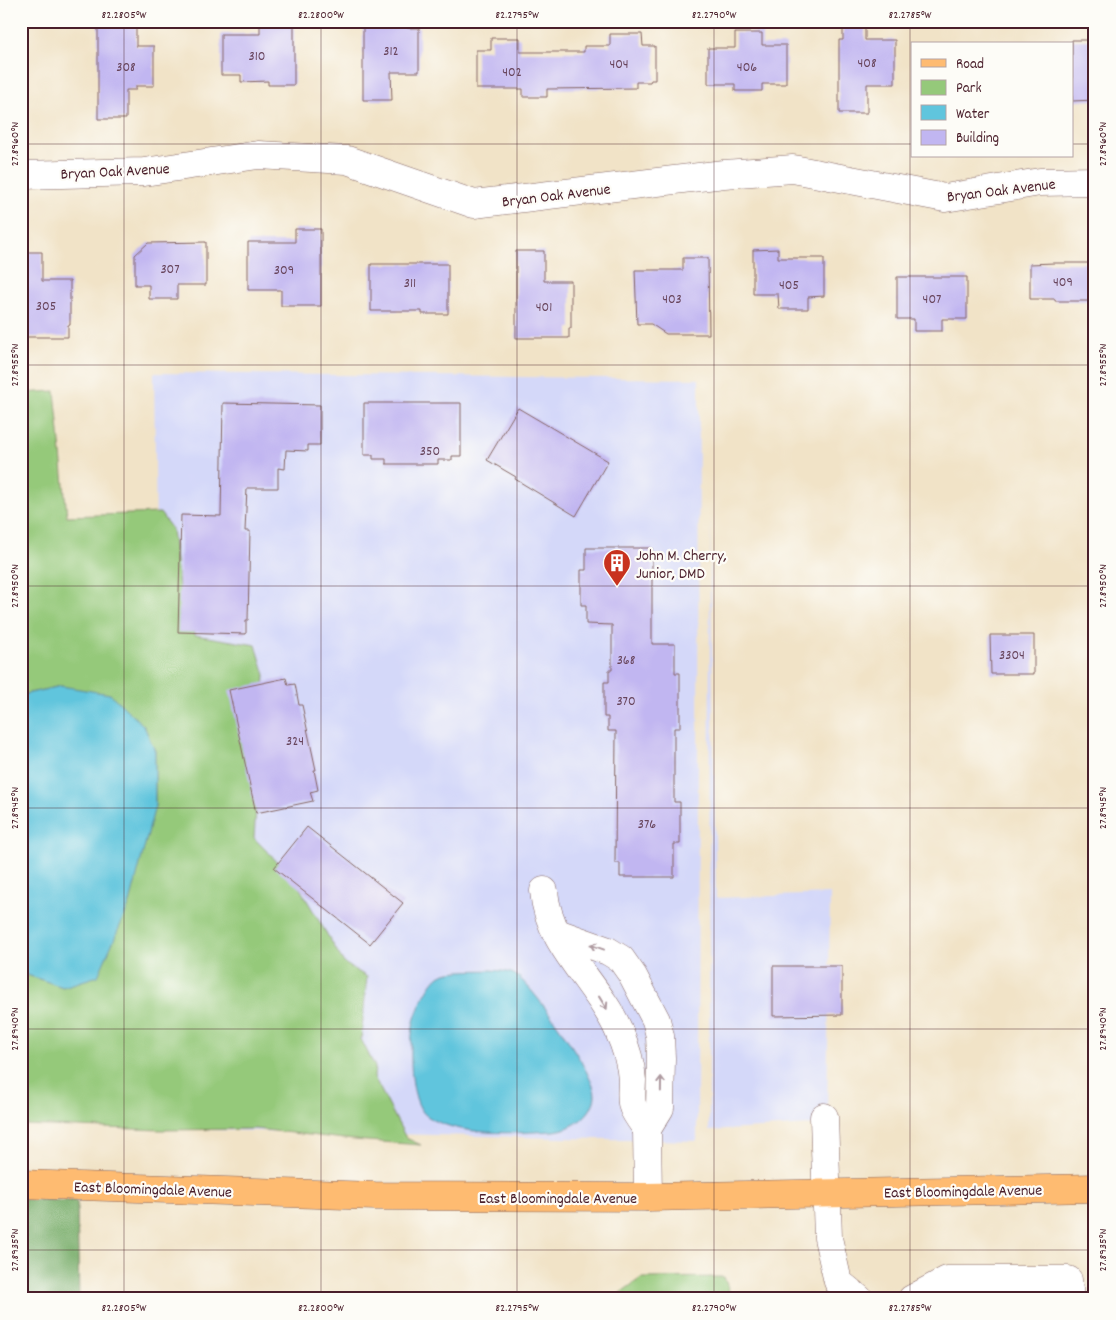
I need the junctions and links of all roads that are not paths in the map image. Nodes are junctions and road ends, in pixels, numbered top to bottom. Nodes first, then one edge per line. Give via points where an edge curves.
1 (21, 175) edge
2 (1095, 181) edge
3 (544, 891) dead end
4 (557, 933) junction
5 (824, 1117) dead end
6 (647, 1129) junction
7 (21, 1184) edge
8 (1095, 1188) edge
9 (825, 1193) junction
10 (648, 1197) junction
11 (990, 1290) edge
12 (859, 1299) edge
13 (912, 1299) edge
14 (1070, 1299) edge

1 - 2 street, Bryan Oak Avenue via 144,172 258,155 347,160 474,204 724,174 793,169 945,198 1040,182
3 - 4 street via 545,907
4 -> 6 street via 617,1026 628,1052 632,1106
6 -> 4 street via 660,1108 661,1058 656,1020 621,959 608,951
5 - 9 street
6 - 10 street
7 - 10 main road, East Bloomingdale Avenue via 375,1196
8 - 9 main road, East Bloomingdale Avenue
9 - 10 main road, East Bloomingdale Avenue
9 - 12 street via 828,1238 838,1282
11 - 13 street via 947,1280
11 - 14 street via 1068,1280

